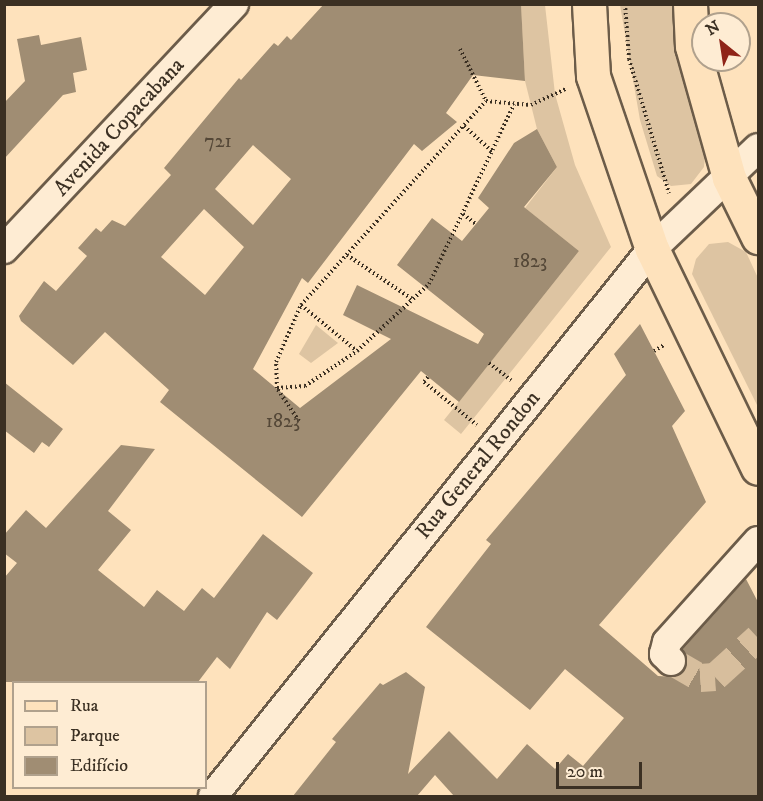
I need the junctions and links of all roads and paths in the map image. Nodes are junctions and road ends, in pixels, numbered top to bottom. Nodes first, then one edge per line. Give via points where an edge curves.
1 (234, 4) edge
2 (589, 4) edge
3 (690, 4) edge
4 (460, 49) dead end
5 (593, 76) junction
6 (486, 101) junction
7 (514, 104) junction
8 (464, 126) junction
9 (759, 148) edge
10 (492, 150) junction
11 (729, 178) junction
12 (463, 214) junction
13 (476, 224) dead end
14 (759, 237) edge
15 (4, 249) edge
16 (652, 249) junction
17 (347, 255) junction
18 (412, 299) junction
19 (302, 305) junction
20 (357, 351) junction
21 (429, 377) dead end
22 (277, 388) junction
23 (455, 407) dead end
24 (299, 421) dead end
25 (759, 468) edge
26 (759, 541) edge
27 (671, 661) dead end
28 (213, 796) edge

1 - 15 street, Avenida Copacabana
2 - 5 main road
3 - 11 main road via 692,45
4 - 6 path
5 - 7 path via 531,105
5 - 16 main road
6 - 7 path
6 - 8 path
7 - 10 path
8 - 10 path
8 - 17 path
9 - 11 street, Rua General Rondon
10 - 12 path
11 - 14 main road
11 - 16 street, Rua General Rondon
12 - 13 path
12 - 18 path via 429,284
16 - 25 main road
16 - 28 street, Rua General Rondon
17 - 18 path
17 - 19 path
18 - 20 path
19 - 20 path
19 - 22 path via 276,362
20 - 22 path via 305,386
21 - 23 path via 424,382
22 - 24 path
26 - 27 street via 667,642 664,654

